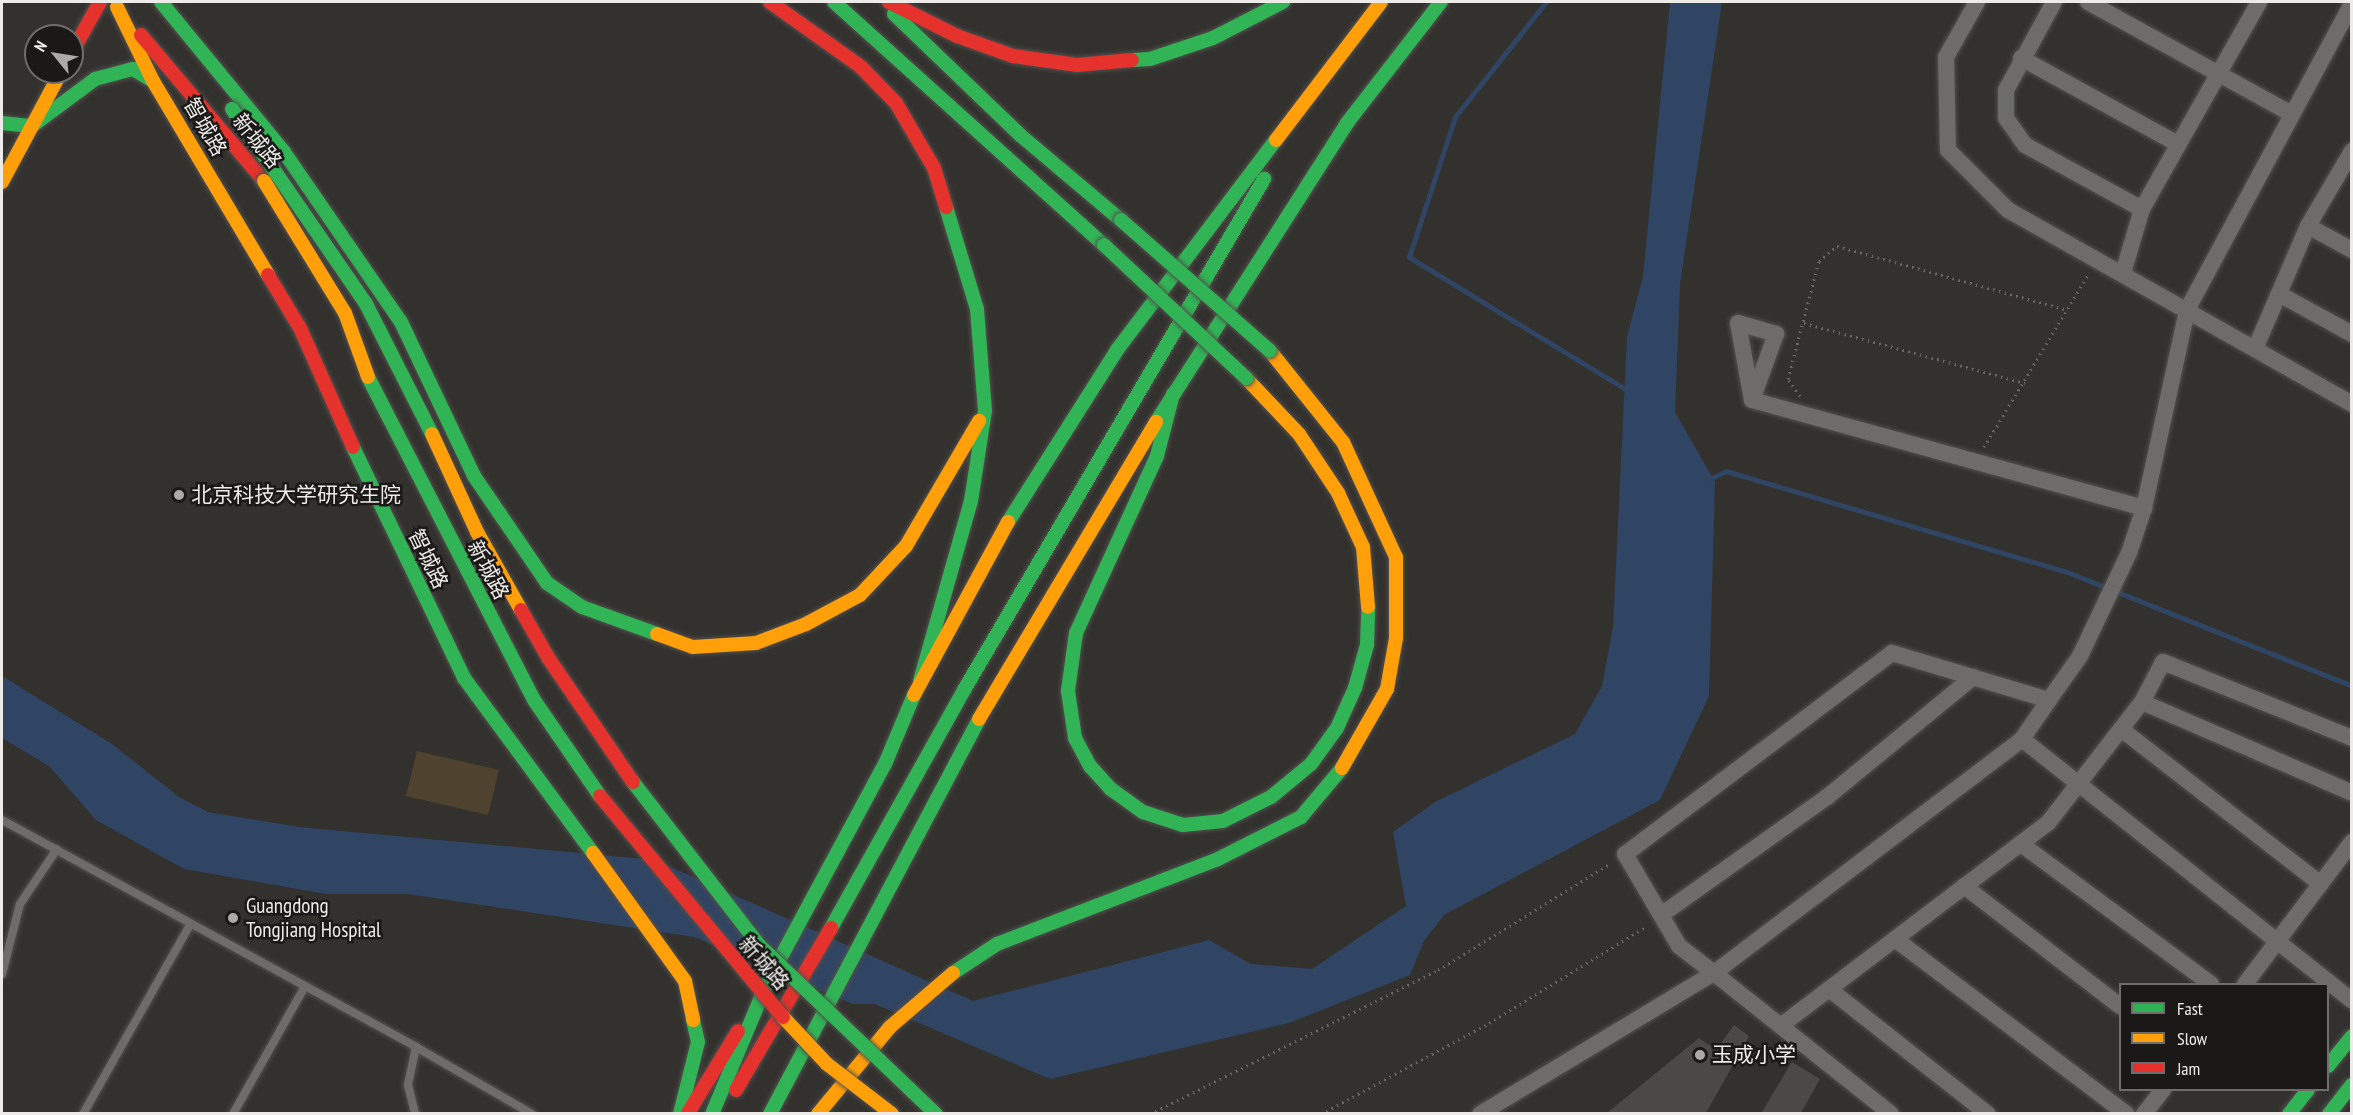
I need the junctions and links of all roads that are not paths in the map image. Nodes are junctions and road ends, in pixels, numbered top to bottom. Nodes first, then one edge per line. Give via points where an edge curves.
1 (100, 2) edge
2 (153, 2) edge
3 (161, 2) edge
4 (770, 2) edge
5 (834, 2) edge
6 (882, 2) edge
7 (889, 2) edge
8 (1283, 2) edge
9 (1381, 2) edge
10 (1441, 2) edge
11 (1977, 2) edge
12 (2054, 2) edge
13 (2088, 2) edge
14 (2258, 2) edge
15 (115, 4) edge
16 (2352, 4) edge
17 (84, 31) edge
18 (2021, 58) junction
19 (2215, 75) junction
20 (153, 81) junction
21 (55, 84) edge
22 (2292, 114) junction
23 (2, 123) edge
24 (32, 126) junction
25 (2178, 144) junction
26 (2351, 155) edge
27 (2, 182) edge
28 (2142, 209) junction
29 (2308, 226) junction
30 (2352, 250) edge
31 (2123, 273) junction
32 (2279, 294) junction
33 (2187, 309) junction
34 (2352, 334) edge
35 (2255, 348) junction
36 (1173, 394) junction
37 (1752, 400) dead end
38 (2352, 404) edge
39 (985, 411) junction
40 (2144, 508) junction
41 (1973, 677) junction
42 (920, 681) junction
43 (2049, 700) junction
44 (2142, 702) junction
45 (2121, 729) junction
46 (2352, 738) edge
47 (2022, 739) junction
48 (2080, 785) junction
49 (2352, 793) edge
50 (2, 820) edge
51 (2352, 842) edge
52 (2021, 844) junction
53 (57, 849) junction
54 (2321, 884) junction
55 (1965, 886) junction
56 (1661, 915) junction
57 (191, 923) junction
58 (1895, 939) junction
59 (2277, 942) junction
60 (1714, 973) junction
61 (2, 974) edge
62 (768, 981) junction
63 (2210, 983) edge
64 (2246, 983) edge
65 (305, 986) junction
66 (1829, 989) junction
67 (2352, 1001) edge
68 (2119, 1004) edge
69 (1783, 1024) junction
70 (2352, 1036) edge
71 (416, 1047) junction
72 (2329, 1065) edge
73 (2352, 1085) edge
74 (2162, 1091) edge
75 (2306, 1091) edge
76 (83, 1113) edge
77 (233, 1113) edge
78 (415, 1113) edge
79 (532, 1113) edge
80 (680, 1113) edge
81 (688, 1113) edge
82 (712, 1113) edge
83 (722, 1113) edge
84 (770, 1113) edge
85 (818, 1113) edge
86 (892, 1113) edge
87 (936, 1113) edge
88 (1480, 1113) edge
89 (1891, 1113) edge
90 (1988, 1113) edge
91 (2126, 1113) edge
92 (2145, 1113) edge
93 (2289, 1113) edge
94 (2330, 1113) edge

1 - 17 main road
2 - 87 main road, 新城路, bridge via 366,304 403,372 477,532 549,659 609,751 759,945
3 - 39 main road via 284,152 401,322 474,476 519,546 547,583 582,608 693,647 756,644 806,624 860,595 906,546
4 - 39 main road via 861,67 896,103 934,168 977,309
5 - 36 main road, bridge via 1246,378 1299,434 1338,493 1363,547 1368,593 1367,645 1355,688 1341,718 1311,764 1271,797 1223,821 1183,825 1143,812 1111,789 1090,766 1074,738 1068,691 1076,633 1156,456
6 - 85 main road, bridge via 1020,135 1270,351 1343,442 1396,556 1396,638 1387,689 1351,757 1301,817 1218,859 997,944 921,997
7 - 8 main road via 957,36 1013,56 1077,65 1150,59 1213,38
9 - 42 main road via 1118,350 1016,509
9 - 83 main road via 1268,171
10 - 36 main road via 1347,123
11 - 31 street via 1946,57 1948,150 2008,210
12 - 18 street
13 - 19 street
14 - 19 street
15 - 20 main road, 智城路
15 - 86 main road, 新城路, bridge via 264,181 345,313 361,363 534,700 602,798 754,986 827,1064
16 - 22 street
18 - 25 street
18 - 28 street via 2006,90 2006,118 2025,145
19 - 22 street
19 - 25 street
20 - 24 main road via 133,69 95,79
20 - 80 main road, 智城路 via 300,328 390,529 464,678 502,725 685,981 698,1042
21 - 24 main road
22 - 33 street
23 - 24 main road
24 - 27 main road
25 - 28 street
26 - 29 street
28 - 31 street
29 - 30 street
29 - 32 street
31 - 33 street
32 - 34 street
32 - 35 street
33 - 35 street
33 - 40 street
35 - 38 street
36 - 84 main road via 991,697
37 - 40 street
39 - 42 main road via 971,501
40 - 43 street via 2124,564 2093,630
41 - 43 street
41 - 56 street via 1827,797
41 - 56 street via 1892,652 1625,854
42 - 62 main road via 885,764
43 - 47 street
44 - 45 street
44 - 46 street via 2163,662
44 - 49 street
45 - 48 street
45 - 54 street
47 - 48 street
47 - 60 street
48 - 52 street via 2048,823
48 - 59 street
50 - 53 lane
51 - 54 street
52 - 55 street
52 - 63 street
53 - 57 lane
53 - 61 lane via 20,904
54 - 59 street
55 - 58 street
55 - 68 street
56 - 60 street via 1680,946
57 - 65 lane
57 - 76 lane
58 - 66 street
58 - 91 street
59 - 64 street
59 - 67 street
60 - 69 street
60 - 88 street
62 - 81 main road
62 - 82 main road
65 - 71 lane
65 - 77 lane
66 - 69 street
66 - 90 street
69 - 89 street
70 - 72 main road
71 - 78 lane via 408,1085
71 - 79 lane
73 - 94 main road
74 - 92 street
75 - 93 main road

